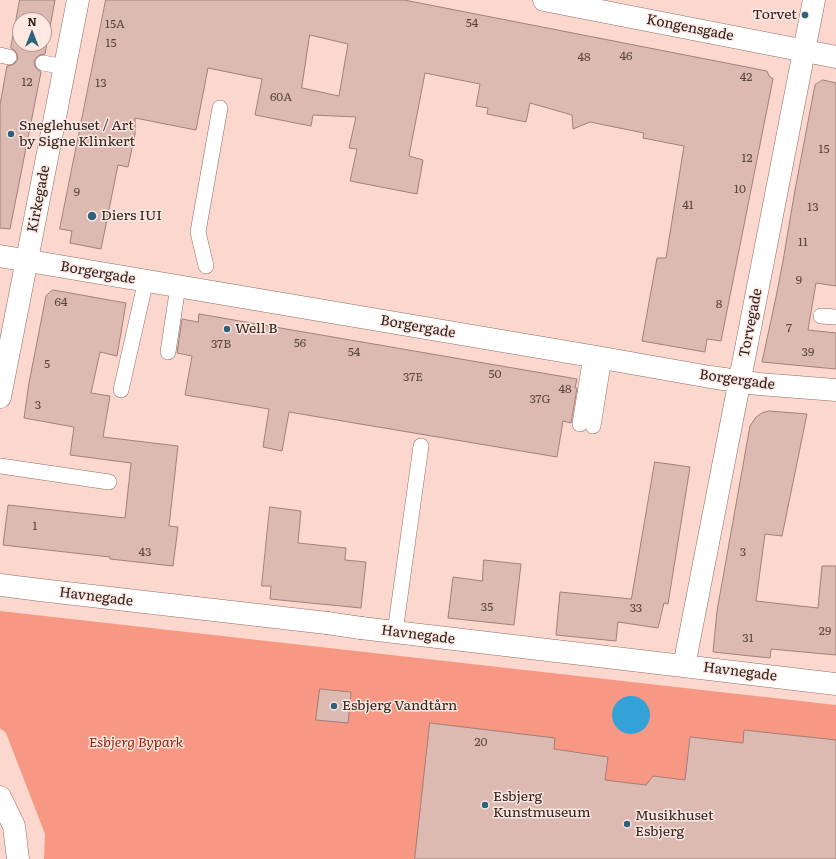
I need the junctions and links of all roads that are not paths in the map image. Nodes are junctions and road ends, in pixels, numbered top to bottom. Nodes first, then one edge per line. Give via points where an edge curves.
1 (78, 0) edge
2 (544, 0) edge
3 (814, 0) edge
4 (804, 50) junction
5 (836, 56) edge
6 (43, 63) dead end
7 (64, 67) junction
8 (220, 108) dead end
9 (0, 256) edge
10 (27, 261) junction
11 (206, 266) dead end
12 (146, 280) junction
13 (182, 287) junction
14 (181, 319) dead end
15 (168, 352) dead end
16 (598, 357) junction
17 (750, 382) junction
18 (120, 390) dead end
19 (836, 390) edge
20 (0, 397) edge
21 (586, 425) dead end
22 (421, 446) dead end
23 (0, 466) edge
24 (109, 482) dead end
25 (0, 585) edge
26 (395, 632) junction
27 (684, 666) junction
28 (836, 684) edge
29 (0, 797) edge
30 (18, 859) edge

1 - 7 street, Kirkegade
2 - 4 street, Kongensgade
3 - 4 street
4 - 5 street, Kongensgade
4 - 17 street, Torvegade
6 - 7 lane
7 - 10 street, Kirkegade
8 - 11 lane via 198,232
9 - 10 street, Borgergade
10 - 12 street, Borgergade
10 - 20 street, Kirkegade
12 - 13 street, Borgergade
12 - 18 lane
13 - 14 lane
13 - 15 lane
13 - 16 street, Borgergade
16 - 17 street, Borgergade
16 - 21 lane
17 - 19 street, Borgergade
17 - 27 street, Torvegade
22 - 26 lane
23 - 24 lane
25 - 26 street, Havnegade
26 - 27 street, Havnegade
27 - 28 street, Havnegade
29 - 30 street via 14,826

